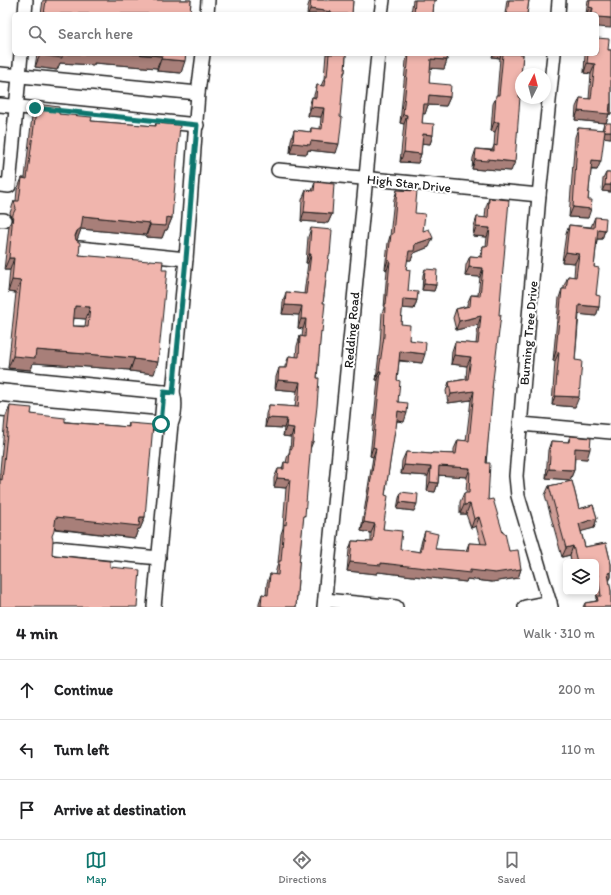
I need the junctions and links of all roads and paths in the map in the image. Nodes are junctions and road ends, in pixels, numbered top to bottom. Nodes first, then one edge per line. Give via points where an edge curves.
1 (26, 0) edge
2 (208, 0) edge
3 (383, 0) edge
4 (559, 0) edge
5 (25, 12) edge
6 (207, 12) edge
7 (381, 12) edge
8 (558, 12) edge
9 (21, 56) edge
10 (203, 56) edge
11 (378, 56) edge
12 (554, 56) edge
13 (0, 74) edge
14 (19, 76) junction
15 (198, 93) junction
16 (0, 104) edge
17 (16, 106) junction
18 (197, 125) junction
19 (278, 170) dead end
20 (366, 178) junction
21 (0, 185) edge
22 (539, 195) junction
23 (79, 248) edge
24 (186, 259) junction
25 (0, 376) edge
26 (169, 392) junction
27 (0, 410) edge
28 (166, 424) junction
29 (521, 424) junction
30 (611, 432) edge
31 (56, 548) dead end
32 (159, 558) junction
33 (325, 604) edge
34 (551, 605) edge
35 (154, 607) edge
36 (396, 607) edge
37 (525, 607) edge

1 - 5 street
2 - 6 street
3 - 7 street
4 - 8 street
9 - 14 street
10 - 15 street
11 - 20 street, Redding Road
12 - 22 street, Burning Tree Drive
13 - 14 street
14 - 15 street
14 - 17 street
15 - 18 street
16 - 17 street
17 - 18 street
17 - 21 street via 9,186
18 - 24 street
19 - 20 street, High Star Drive
20 - 22 street, High Star Drive
20 - 33 street, Redding Road
22 - 29 street, Burning Tree Drive
23 - 24 street
24 - 26 street
25 - 26 street
26 - 28 street
27 - 28 street
28 - 32 street
29 - 30 street
29 - 34 street, Burning Tree Drive via 516,476 518,496
31 - 32 street
32 - 35 street
33 - 36 street
34 - 37 street

